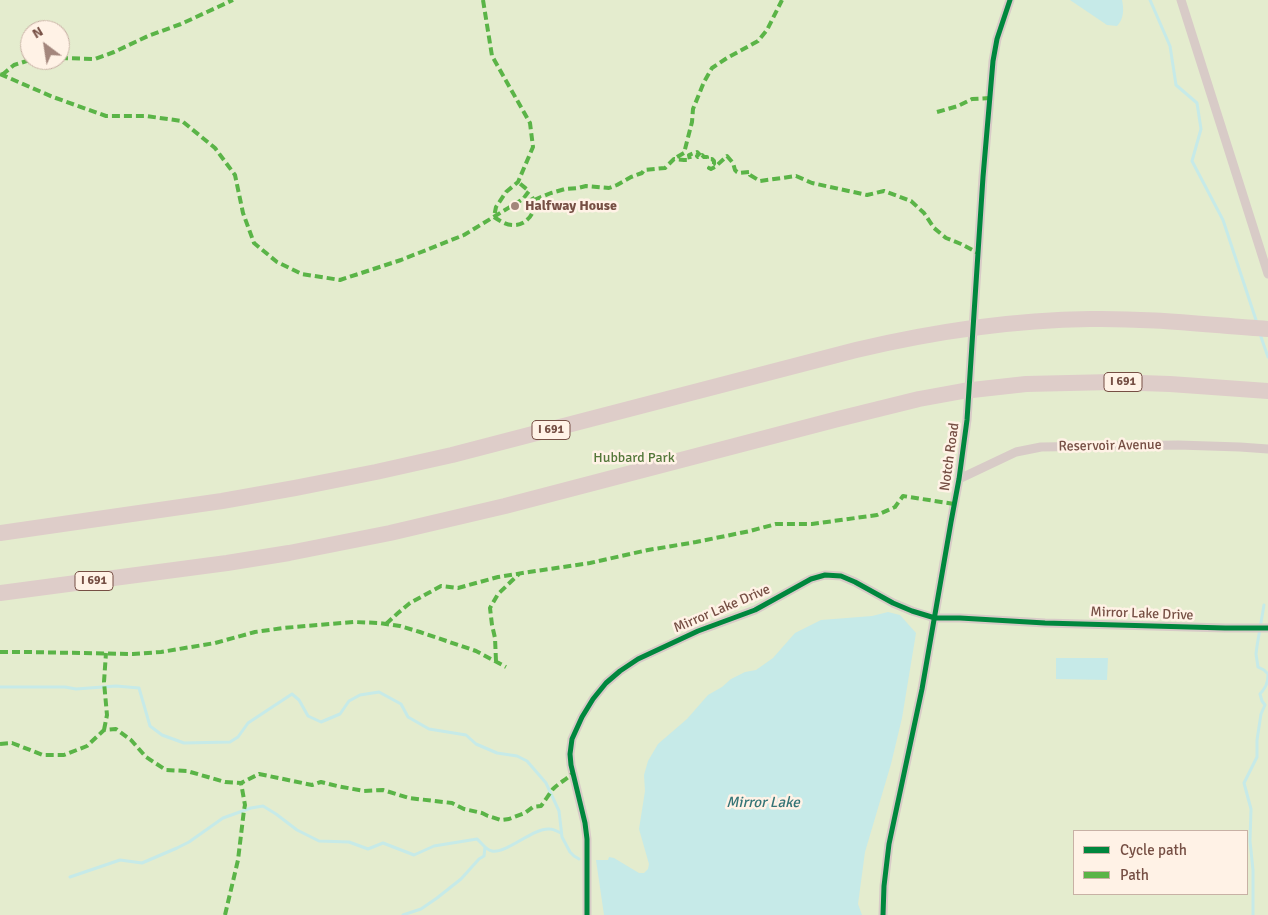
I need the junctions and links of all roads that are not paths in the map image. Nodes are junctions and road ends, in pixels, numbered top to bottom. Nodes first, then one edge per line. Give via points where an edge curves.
1 (1010, 0) edge
2 (1181, 0) edge
3 (1268, 274) edge
4 (1268, 329) edge
5 (1268, 391) edge
6 (1268, 449) edge
7 (959, 479) junction
8 (0, 533) edge
9 (0, 593) edge
10 (935, 618) junction
11 (1267, 628) edge
12 (588, 915) edge
13 (883, 915) edge

1 - 7 street, Notch Road via 993,61 967,420
2 - 3 street
4 - 8 highway, I 691 via 1109,319 1018,323 928,335 856,350 376,472 222,501
5 - 9 highway, I 691 via 1121,382 970,390 838,419 390,533 227,563
6 - 7 street, Reservoir Avenue via 1178,445 1041,447 1016,452
7 - 10 street, Notch Road
10 - 11 street, Mirror Lake Drive
10 - 12 street, Mirror Lake Drive via 893,603 841,576 825,575 811,579 755,610 698,631 638,659 620,671 606,683 582,717 572,739 570,754 586,831
10 - 13 street, Notch Road via 889,844

